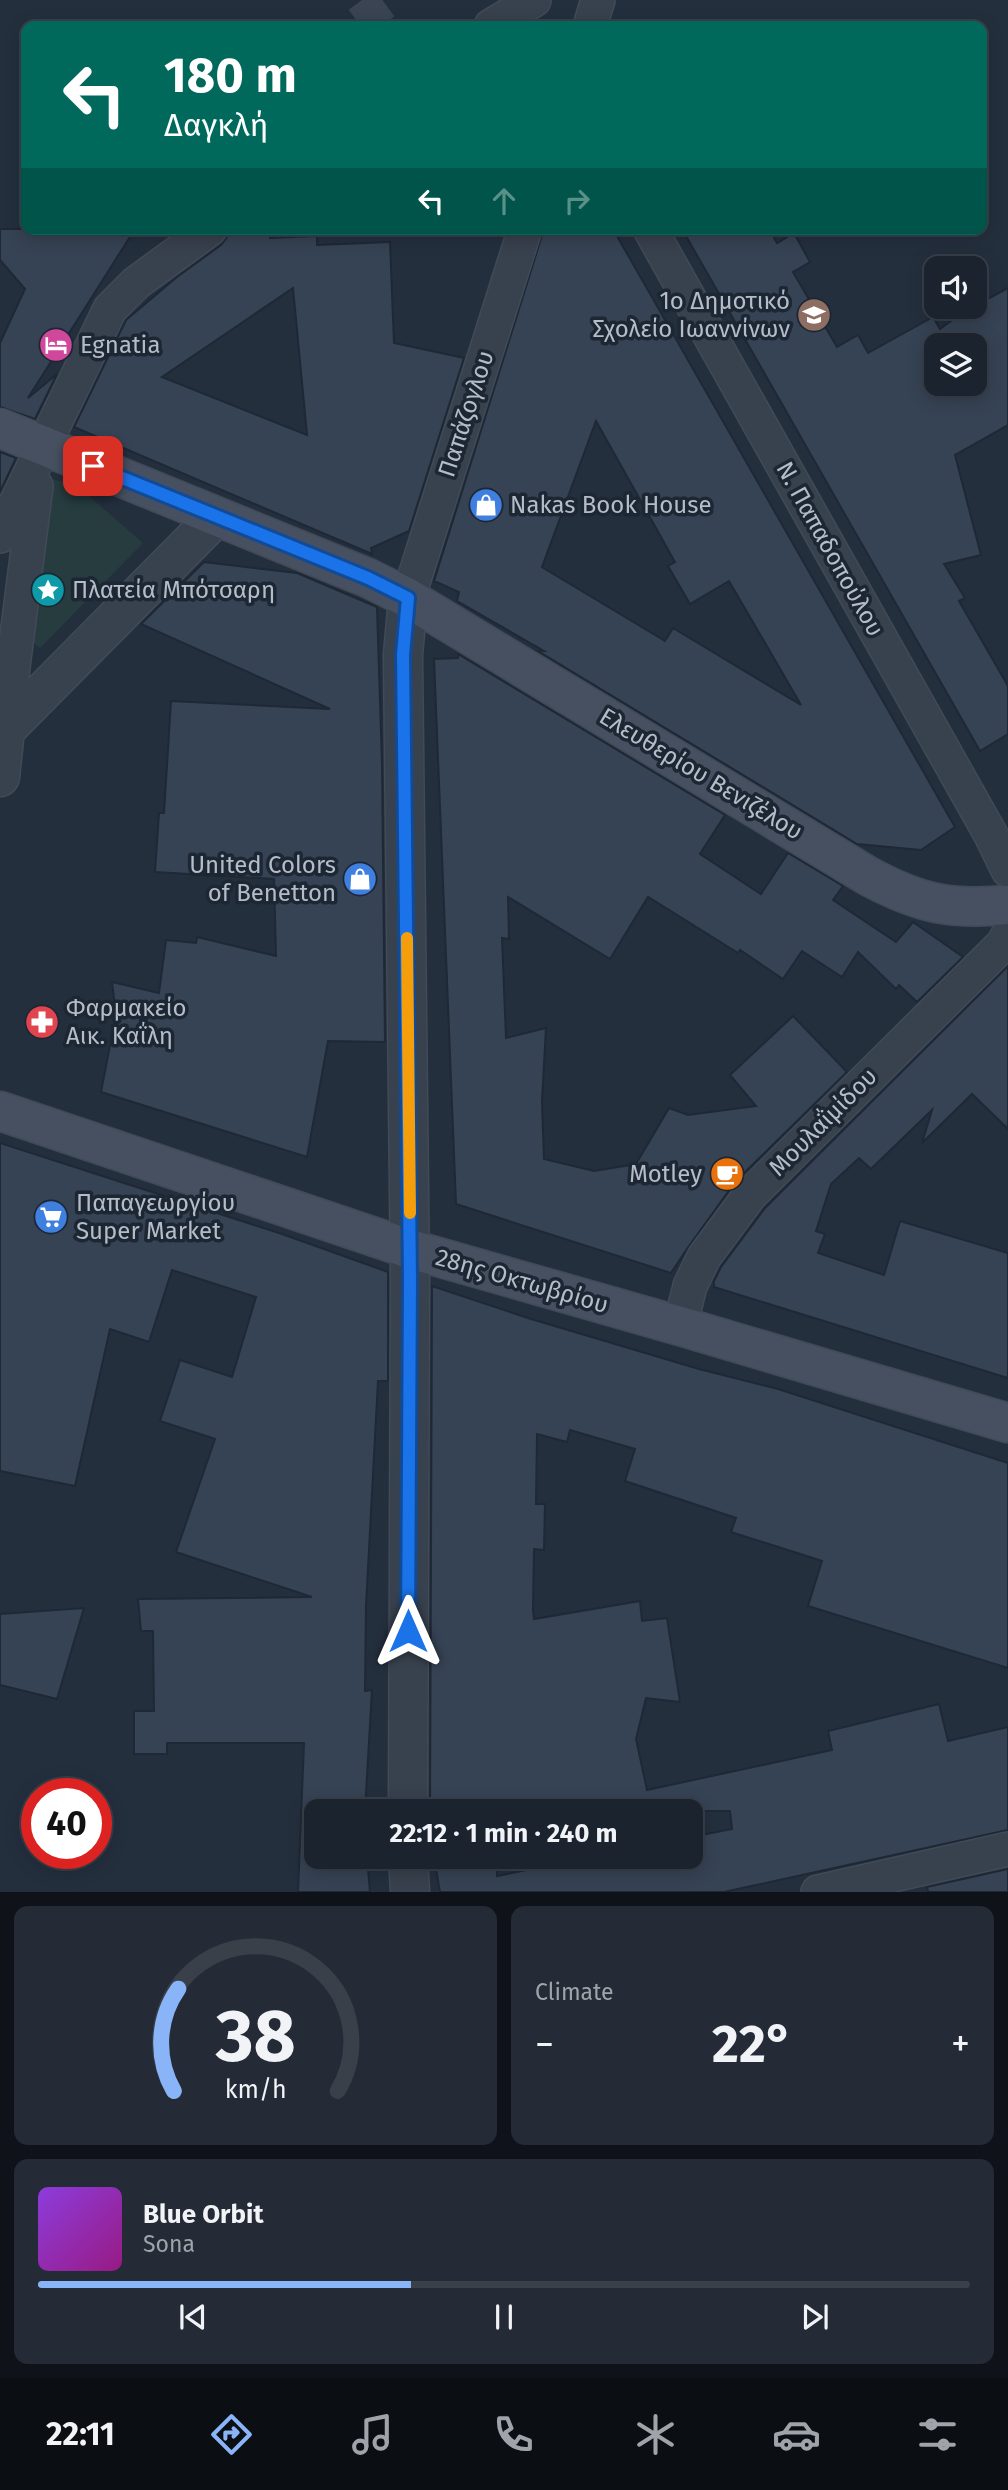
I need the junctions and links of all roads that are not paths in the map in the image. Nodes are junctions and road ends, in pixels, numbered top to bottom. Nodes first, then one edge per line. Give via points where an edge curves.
1 (534, 0) edge
2 (598, 0) edge
3 (499, 21) edge
4 (592, 21) edge
5 (202, 235) edge
6 (523, 235) edge
7 (653, 235) edge
8 (0, 428) edge
9 (42, 451) junction
10 (216, 517) junction
11 (0, 536) edge
12 (408, 598) junction
13 (6, 651) edge
14 (5, 730) junction
15 (0, 777) edge
16 (1008, 870) edge
17 (1008, 905) edge
18 (1006, 942) edge
19 (0, 1111) edge
20 (410, 1249) junction
21 (680, 1326) junction
22 (1008, 1423) edge
23 (408, 1799) edge
24 (1008, 1849) edge
25 (409, 1869) edge
26 (410, 1892) edge
27 (818, 1892) edge

1 - 3 street
2 - 4 street
5 - 9 street via 136,283 110,309
6 - 12 street, Παπάζογλου
7 - 16 street, Ν. Παπαδοπούλου
8 - 9 main road, Ελευθερίου Βενιζέλου
9 - 10 main road, Ελευθερίου Βενιζέλου
9 - 11 street
9 - 13 street
10 - 12 main road, Ελευθερίου Βενιζέλου
10 - 14 street
12 - 17 main road, Ελευθερίου Βενιζέλου via 902,894 947,906
12 - 20 street via 403,655
13 - 14 street
14 - 15 street
18 - 21 street, Μουλαΐμίδου via 750,1195 704,1257 690,1286
19 - 20 main road, 28ης Οκτωβρίου
20 - 21 main road, 28ης Οκτωβρίου
20 - 23 street
21 - 22 main road, 28ης Οκτωβρίου
24 - 27 street
25 - 26 street

